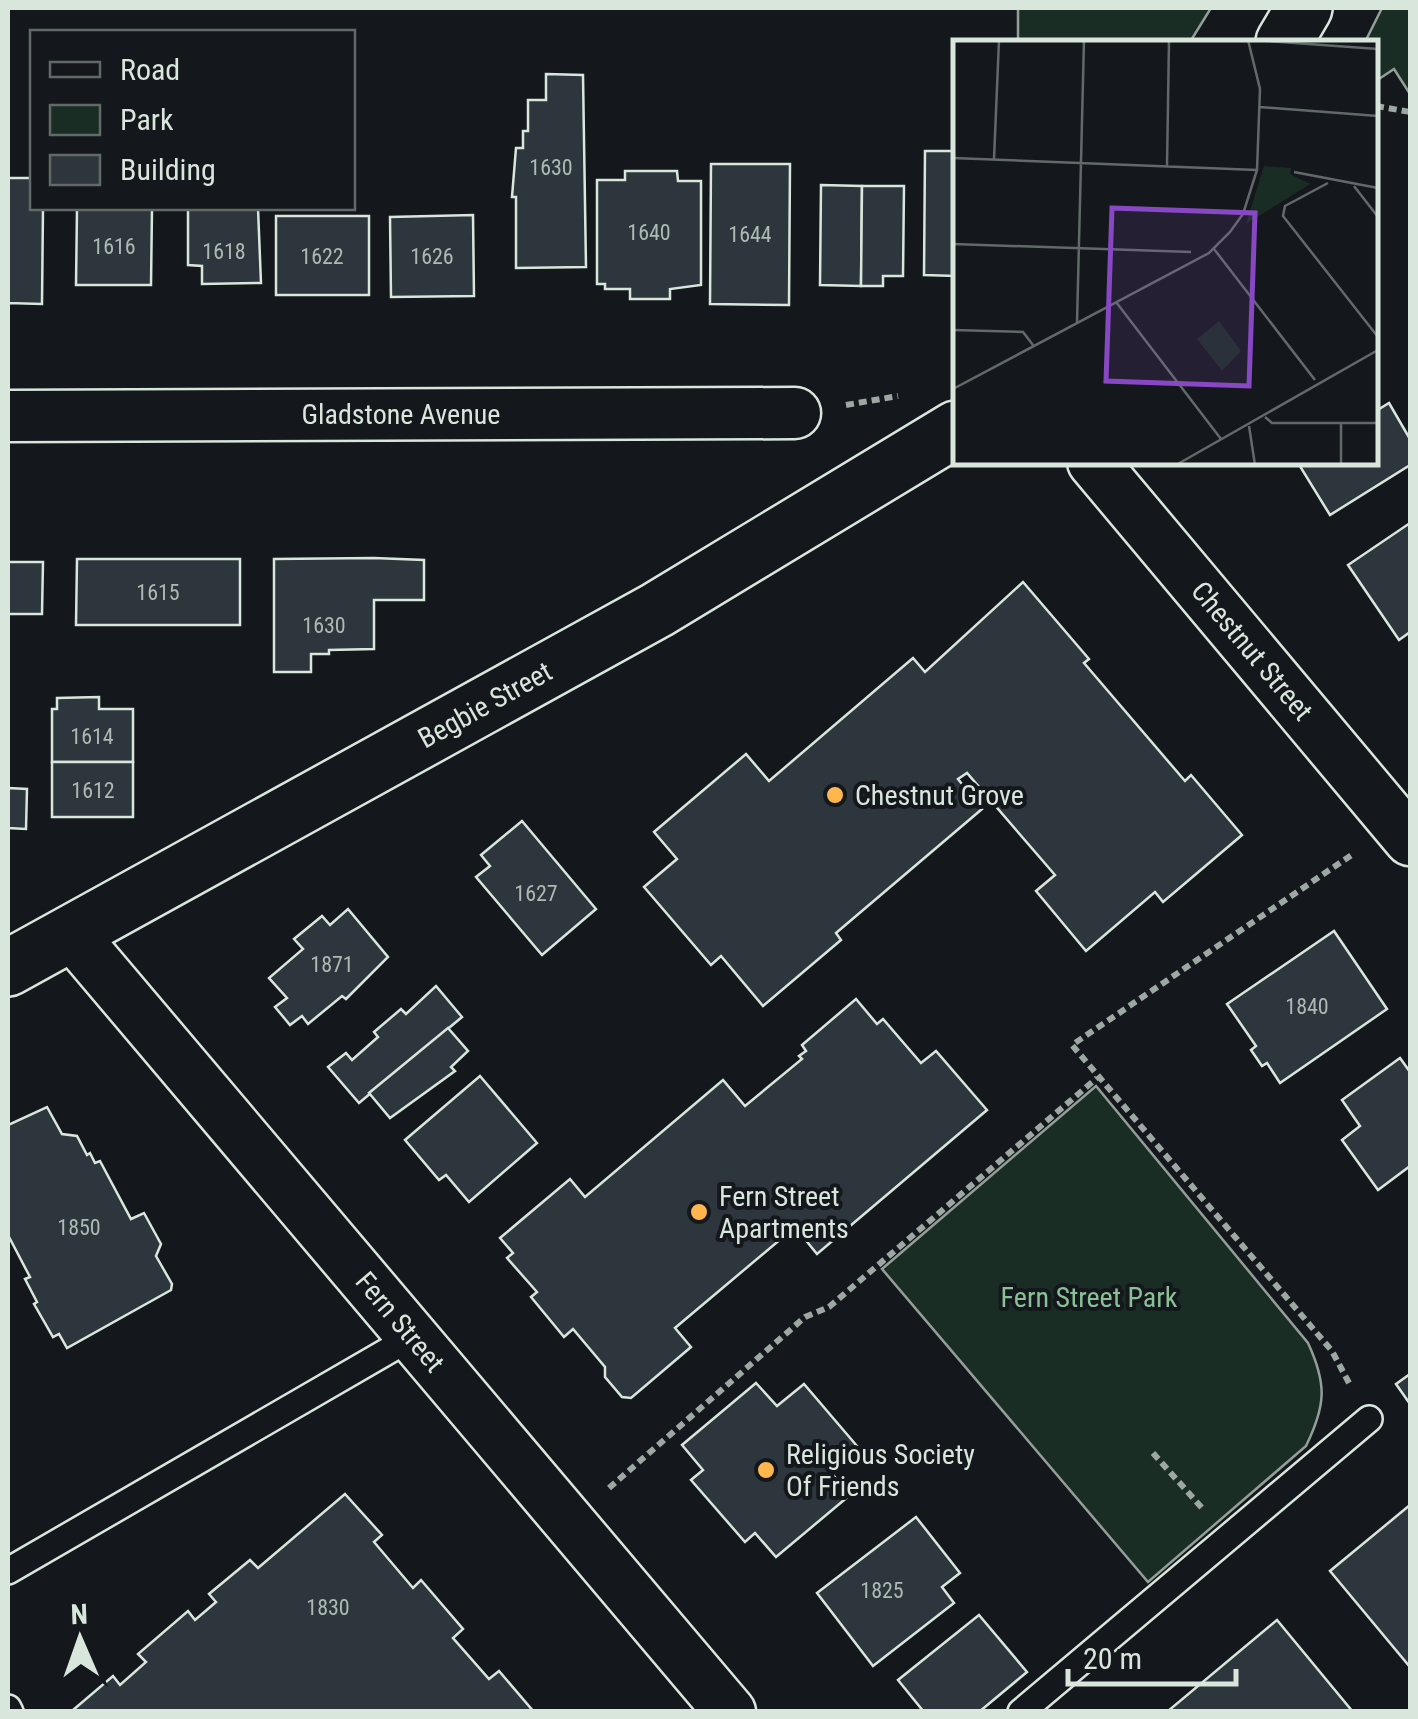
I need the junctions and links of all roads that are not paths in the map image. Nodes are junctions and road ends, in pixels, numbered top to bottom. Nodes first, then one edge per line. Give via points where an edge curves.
1 (1304, 8) edge
2 (1285, 40) edge
3 (796, 412) road end
4 (8, 416) edge
5 (953, 431) edge
6 (1096, 465) edge
7 (1403, 830) edge
8 (70, 932) junction
9 (8, 968) edge
10 (412, 1337) junction
11 (1369, 1420) road end
12 (8, 1571) edge
13 (730, 1712) edge
14 (1021, 1712) edge

1 - 2 main road
3 - 4 street, Gladstone Avenue
5 - 8 main road, Begbie Street via 657,610
6 - 7 street, Chestnut Street
8 - 9 main road, Begbie Street
8 - 10 street, Fern Street
10 - 12 lane
10 - 13 street, Fern Street
11 - 14 lane

